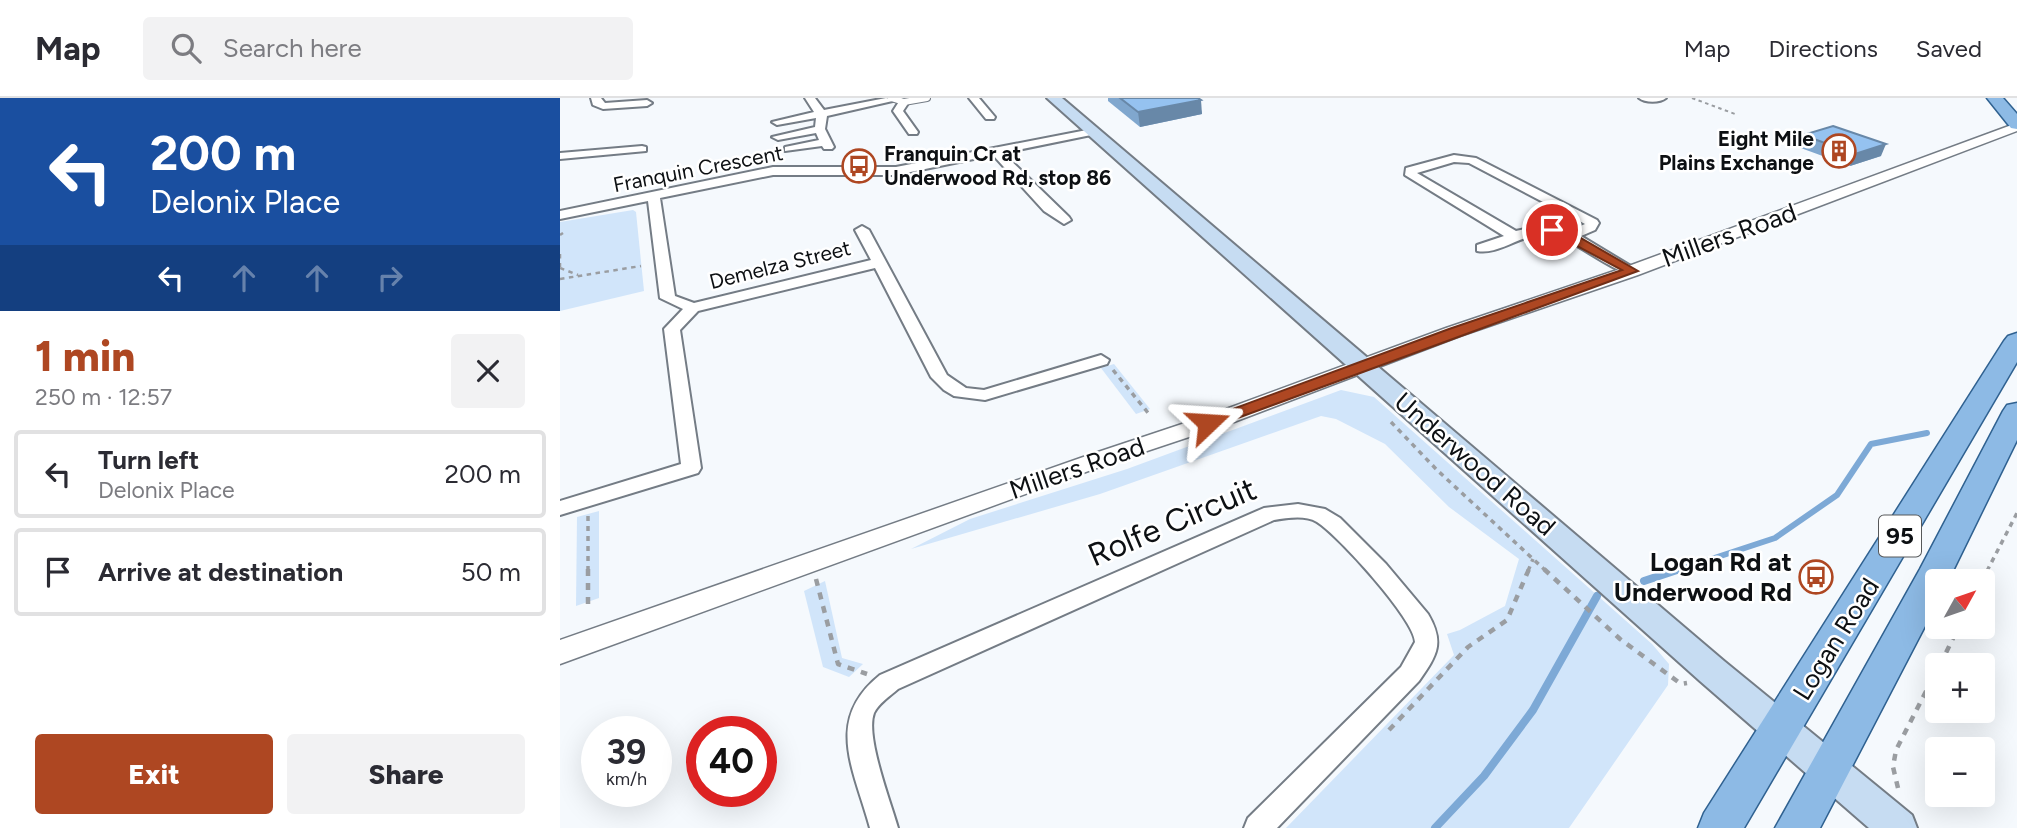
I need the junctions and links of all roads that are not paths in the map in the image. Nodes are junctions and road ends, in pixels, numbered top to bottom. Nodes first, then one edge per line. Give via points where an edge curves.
1 (596, 98) edge
2 (810, 98) edge
3 (927, 98) edge
4 (974, 98) edge
5 (1054, 98) edge
6 (1644, 98) edge
7 (1661, 98) edge
8 (1995, 98) edge
9 (2010, 98) edge
10 (892, 99) edge
11 (656, 102) edge
12 (904, 102) junction
13 (2017, 105) edge
14 (822, 115) junction
15 (990, 117) dead end
16 (777, 122) dead end
17 (2017, 125) edge
18 (820, 129) junction
19 (913, 132) dead end
20 (1092, 132) junction
21 (778, 137) dead end
22 (1988, 140) junction
23 (2017, 140) edge
24 (642, 149) dead end
25 (789, 149) dead end
26 (996, 152) junction
27 (560, 156) edge
28 (654, 197) junction
29 (560, 215) edge
30 (1064, 219) dead end
31 (862, 229) dead end
32 (1569, 236) junction
33 (1517, 237) junction
34 (1482, 248) dead end
35 (877, 262) junction
36 (1632, 271) junction
37 (693, 308) junction
38 (2017, 341) edge
39 (1101, 360) road end
40 (1363, 366) junction
41 (2017, 411) edge
42 (560, 508) edge
43 (560, 652) edge
44 (1780, 729) junction
45 (1830, 771) junction
46 (884, 828) edge
47 (1258, 828) edge
48 (1720, 828) edge
49 (1797, 828) edge
50 (1898, 828) edge

1 - 11 street via 603,106
2 - 14 street
3 - 12 lane
4 - 15 street
5 - 20 main road, Underwood Road
6 - 7 street
8 - 17 main road
9 - 13 main road
10 - 12 lane
10 - 14 street
12 - 19 street via 898,111
14 - 16 street
14 - 18 street
17 - 22 street, Millers Road
18 - 21 street
18 - 25 street via 827,145
20 - 26 street, Franquin Crescent
20 - 40 main road, Underwood Road
22 - 23 street, Millers Road
22 - 36 street, Millers Road
24 - 27 street
26 - 28 street, Franquin Crescent via 896,171 772,172
26 - 30 street
28 - 29 street, Franquin Crescent
28 - 37 street via 668,298
31 - 35 street
32 - 33 street via 1539,230
32 - 33 street via 1592,223 1472,160 1454,158 1409,172
32 - 36 street
33 - 34 street
35 - 37 street, Demelza Street
35 - 39 street via 951,390 967,396 985,395
36 - 40 street, Millers Road
37 - 42 street via 672,329 691,468
38 - 44 main road, Logan Road / 95
40 - 43 street, Millers Road
40 - 44 main road, Underwood Road
41 - 45 main road, Logan Road / 95
44 - 45 main road, Underwood Road
44 - 48 main road, Logan Road / 95
45 - 49 main road, Logan Road / 95
45 - 50 main road, Underwood Road
46 - 47 street, Rolfe Circuit via 859,732 861,713 889,682 1271,513 1298,509 1339,526 1426,631 1426,651 1410,674

